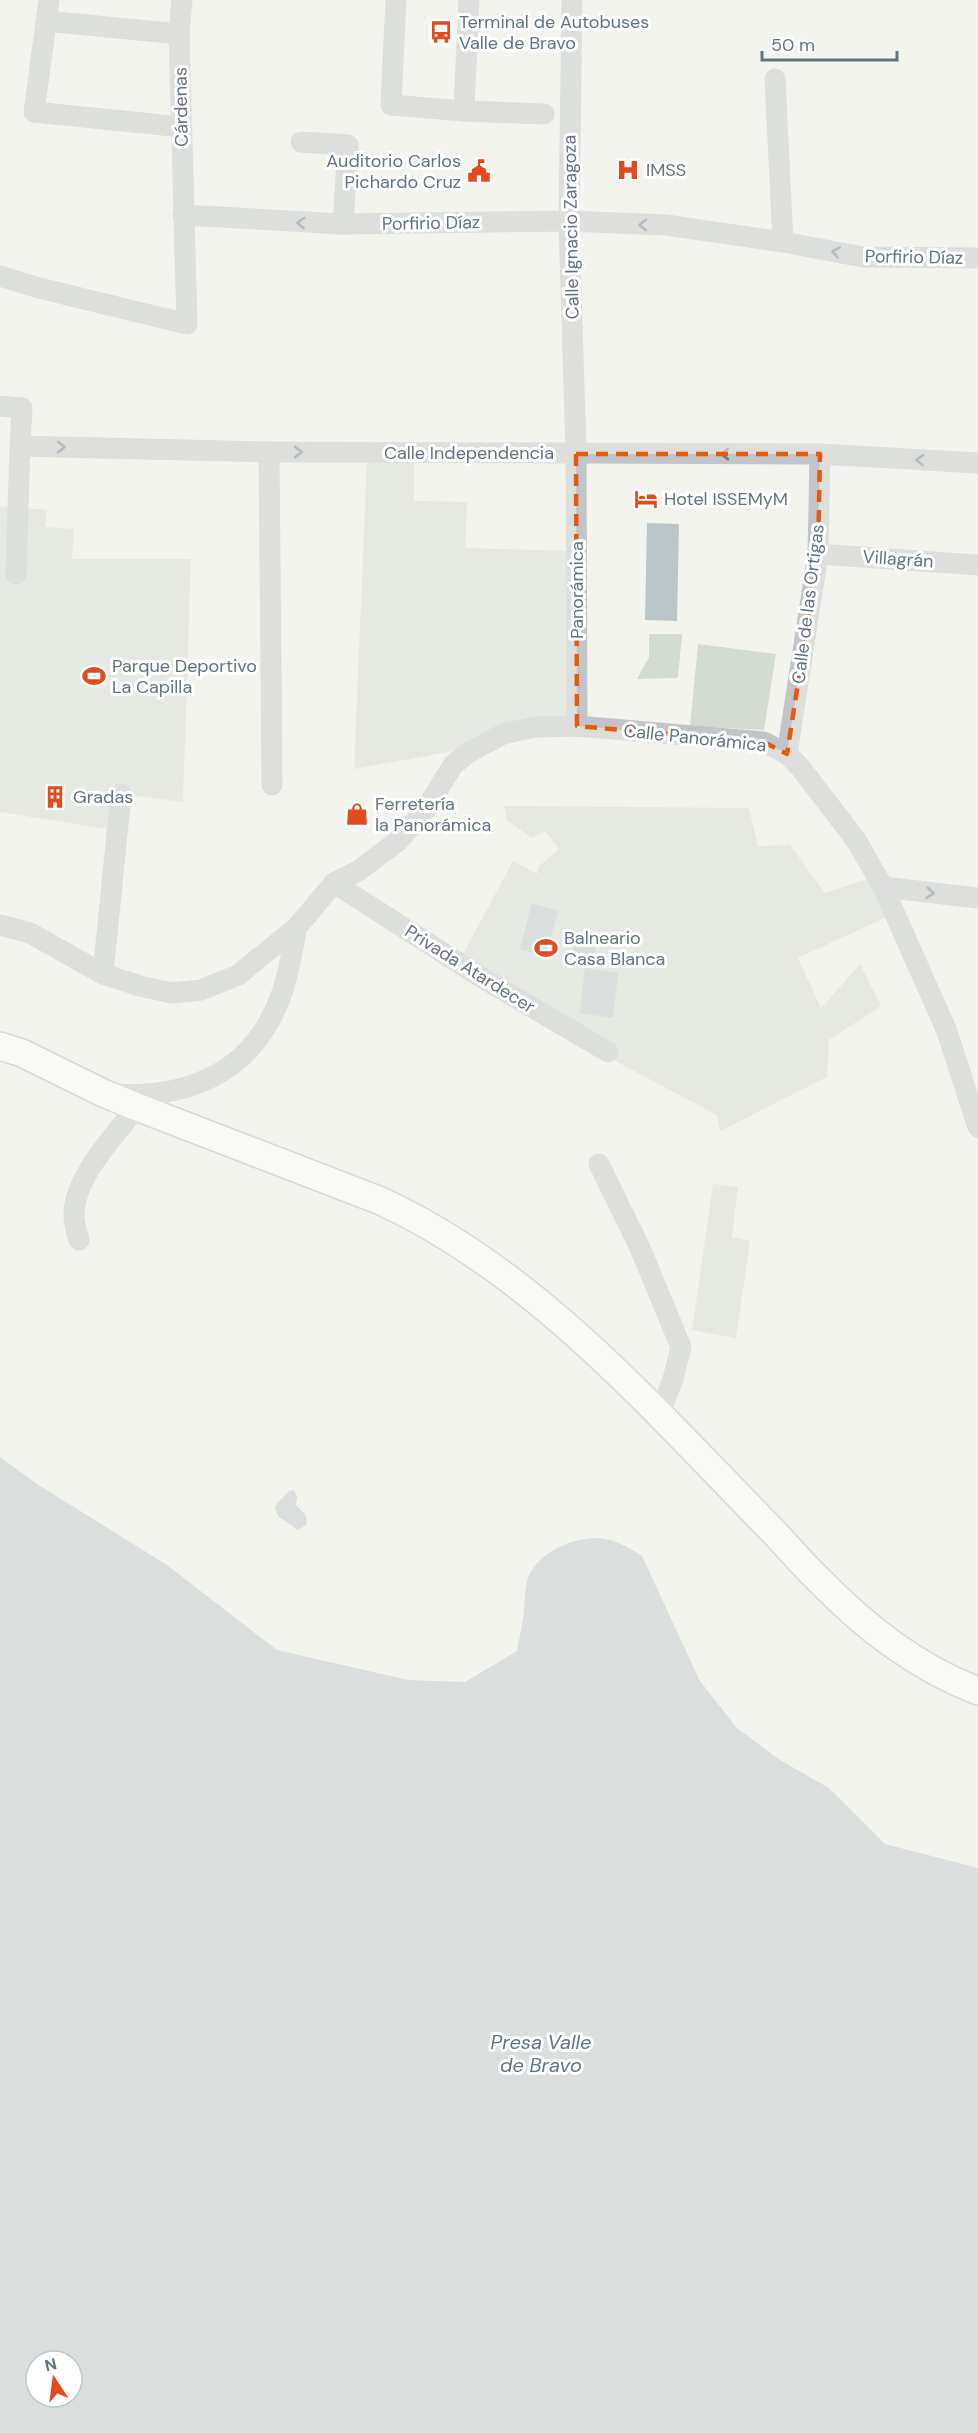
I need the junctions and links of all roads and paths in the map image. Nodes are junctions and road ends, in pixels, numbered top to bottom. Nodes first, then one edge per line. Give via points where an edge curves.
1 (182, 0) edge
2 (396, 0) edge
3 (469, 0) edge
4 (572, 0) edge
5 (47, 10) edge
6 (179, 34) junction
7 (774, 79) dead end
8 (464, 111) junction
9 (544, 114) dead end
10 (182, 127) junction
11 (301, 142) dead end
12 (183, 215) junction
13 (569, 221) junction
14 (343, 224) junction
15 (783, 242) junction
16 (978, 258) edge
17 (0, 276) edge
18 (0, 406) edge
19 (269, 452) junction
20 (26, 453) junction
21 (576, 454) junction
22 (820, 454) junction
23 (978, 464) edge
24 (818, 554) junction
25 (978, 565) edge
26 (20, 574) dead end
27 (577, 726) junction
28 (787, 754) junction
29 (272, 785) dead end
30 (121, 794) dead end
31 (334, 883) junction
32 (883, 887) junction
33 (978, 898) edge
34 (0, 925) edge
35 (297, 927) junction
36 (103, 974) junction
37 (0, 1046) edge
38 (608, 1052) dead end
39 (103, 1093) junction
40 (137, 1107) junction
41 (978, 1127) edge
42 (599, 1164) dead end
43 (79, 1240) dead end
44 (659, 1415) junction
45 (978, 1691) edge

1 - 6 street, Cárdenas
2 - 8 street via 391,105
3 - 8 street
4 - 13 street, Calle Ignacio Zaragoza
5 - 6 street
5 - 10 street via 34,112
6 - 10 street, Cárdenas
7 - 15 street
8 - 9 street
10 - 12 street, Cárdenas
11 - 14 street via 348,145
14 -> 12 street, Porfirio Díaz
12 - 17 street via 187,324
13 - 14 street, Porfirio Díaz
15 -> 13 street, Porfirio Díaz via 666,225
13 - 21 street, Calle Ignacio Zaragoza
16 -> 15 street, Porfirio Díaz via 863,257
18 - 20 street via 22,408
20 -> 19 street, Calle Independencia
19 -> 21 street, Calle Independencia
19 - 29 street
20 - 26 street
22 -> 21 street, Calle Independencia
21 - 27 street, Panorámica
23 -> 22 street, Calle Independencia
22 - 24 street, Calle de las Ortigas
24 - 25 street, Villagrán
24 - 28 street, Calle de las Ortigas
27 - 28 street, Calle Panorámica via 764,742
27 - 31 street, Calle Panorámica via 535,727 485,742 453,765 426,809 398,841 358,871
28 - 32 street, Calle Panorámica via 856,840
30 - 36 street
31 - 35 street, Calle Panorámica
31 - 38 street, Privada Atardecer via 479,976
32 -> 33 street
32 - 41 street, Calle Panorámica via 945,1029
34 - 36 street, Calle Panorámica via 30,933
35 - 36 street, Calle Panorámica via 238,975 201,990 156,991
35 - 39 street via 287,978 272,1016 235,1062 203,1082 176,1091
37 - 39 main road
39 - 40 main road
40 - 43 street via 89,1169 76,1199 74,1217
40 - 44 main road via 419,1219 553,1313 601,1355
42 - 44 street via 681,1347
44 - 45 main road via 819,1581 869,1627 905,1655 946,1679

